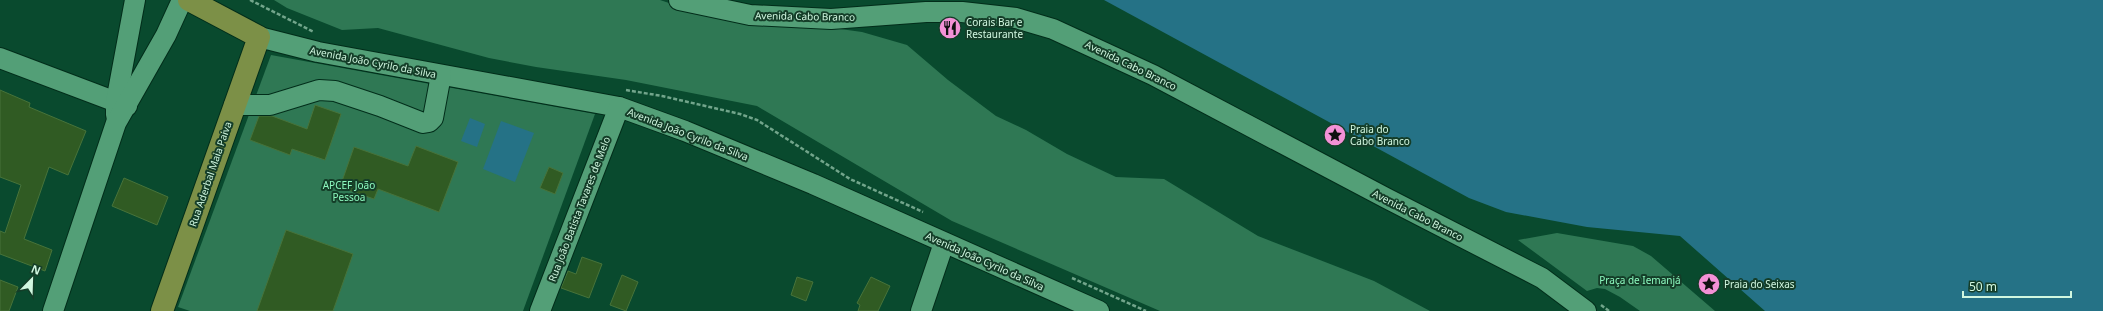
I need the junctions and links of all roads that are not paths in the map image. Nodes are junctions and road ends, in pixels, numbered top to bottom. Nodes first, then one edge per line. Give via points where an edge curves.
1 (135, 0) edge
2 (182, 0) edge
3 (189, 0) edge
4 (679, 0) edge
5 (259, 37) junction
6 (0, 58) edge
7 (441, 75) junction
8 (121, 104) junction
9 (234, 105) junction
10 (619, 107) junction
11 (944, 243) junction
12 (53, 311) edge
13 (162, 311) edge
14 (540, 311) edge
15 (921, 311) edge
16 (1099, 311) edge
17 (1586, 311) edge

1 - 8 street
2 - 8 street via 166,35
3 - 5 main road, Avenida João Cyrilo da Silva
4 - 17 street, Avenida Cabo Branco via 750,15 831,19 962,12 1016,18 1053,29 1194,96 1542,278
5 - 7 street, Avenida João Cyrilo da Silva via 318,52
5 - 9 main road, Rua Aderbal Maia Paiva
6 - 8 street
7 - 9 street via 433,118 423,123 335,91 320,90 270,105
7 - 10 street, Avenida João Cyrilo da Silva
8 - 12 street
9 - 13 main road, Rua Aderbal Maia Paiva
10 - 11 street, Avenida João Cyrilo da Silva via 654,118 742,154
10 - 14 street, Rua João Batista Tavares de Melo
11 - 15 street
11 - 16 street, Avenida João Cyrilo da Silva

